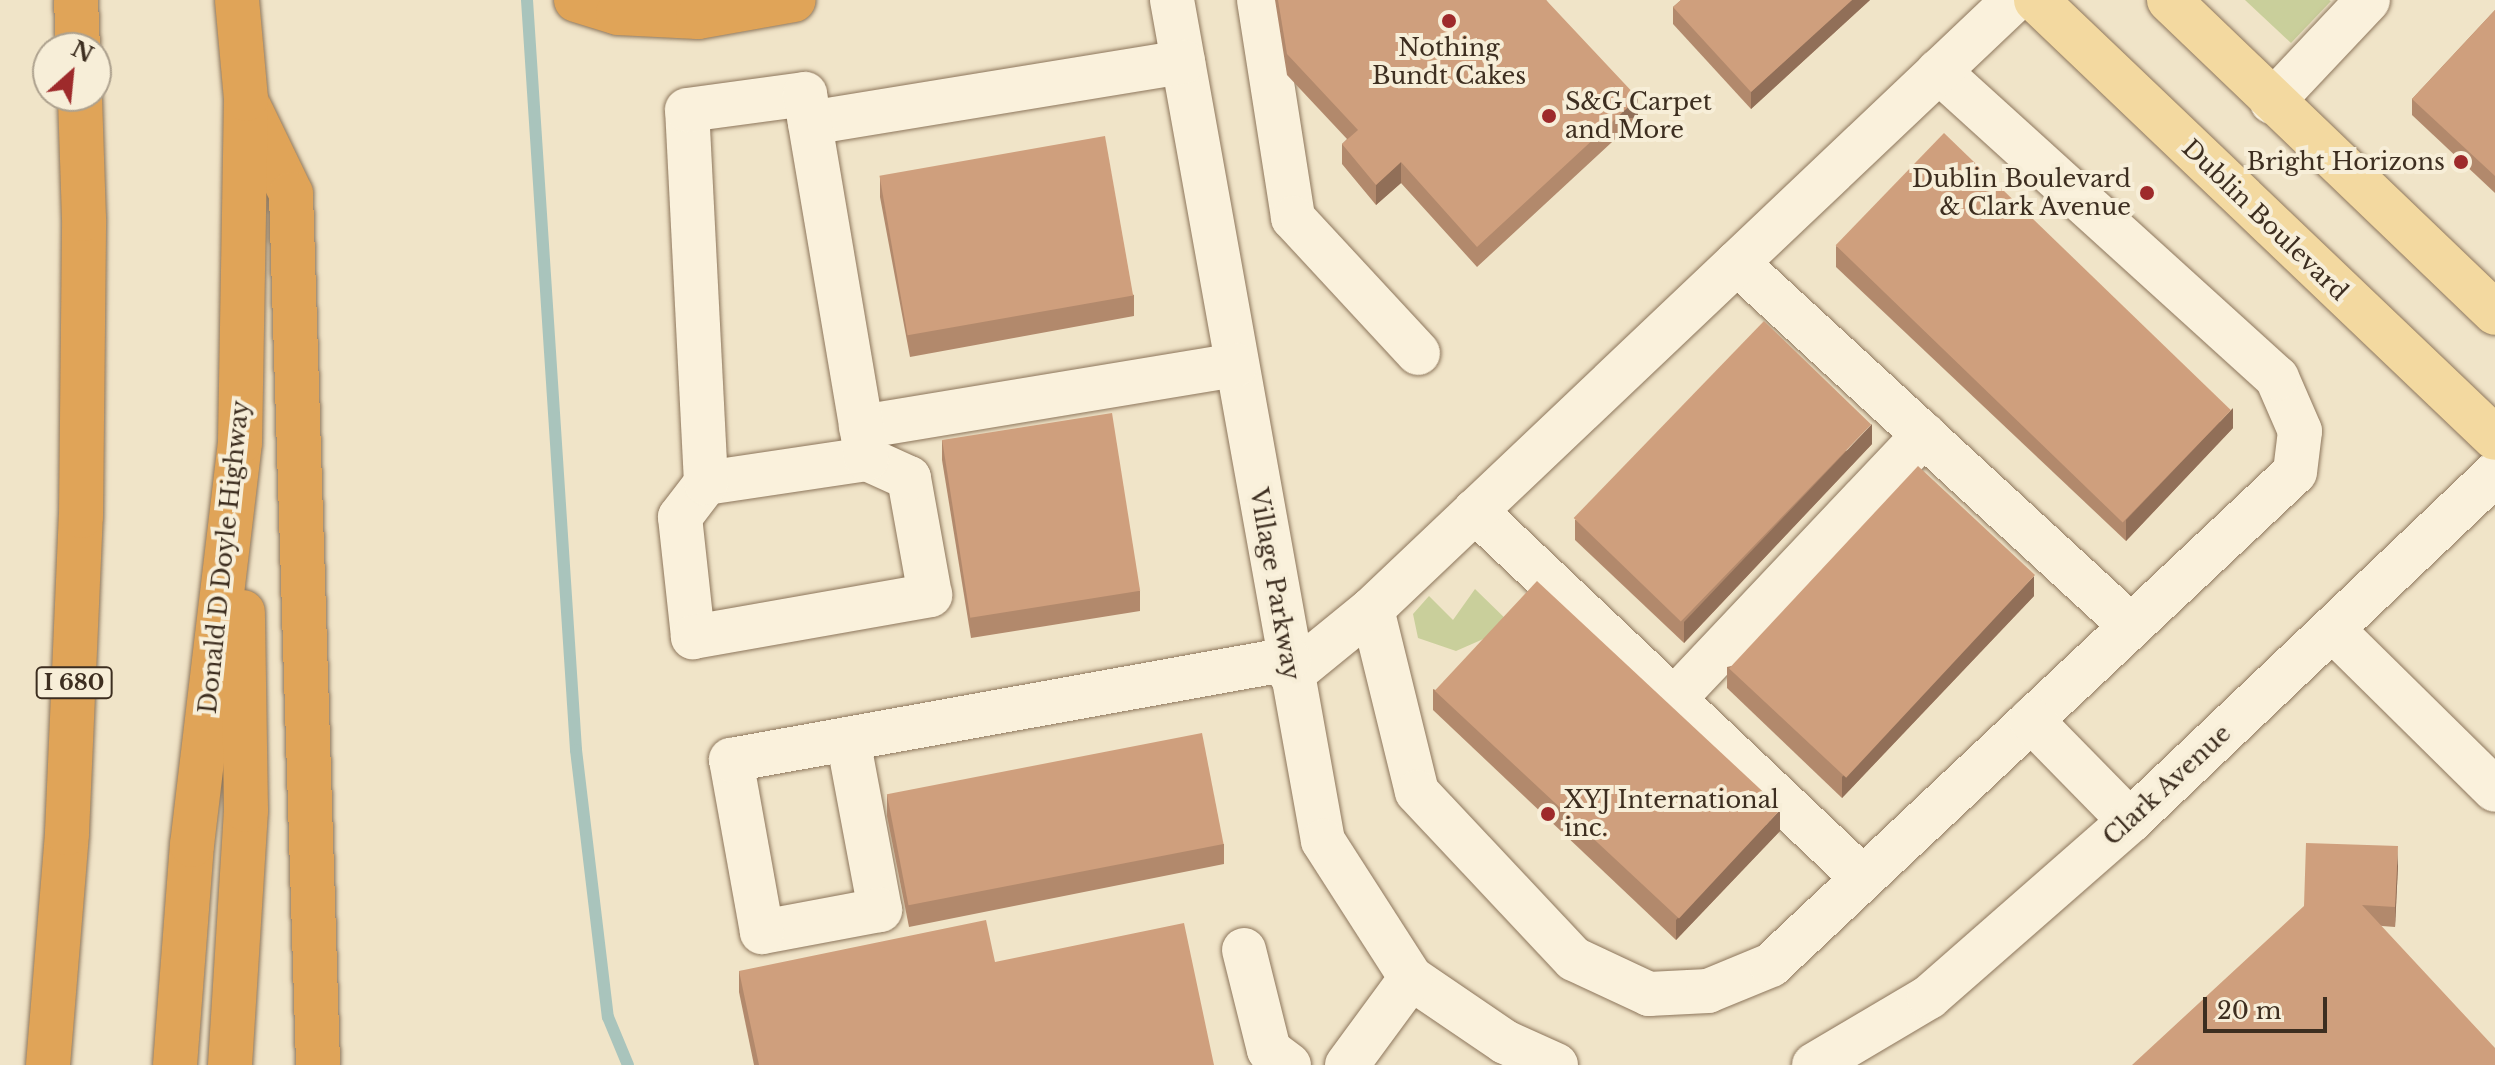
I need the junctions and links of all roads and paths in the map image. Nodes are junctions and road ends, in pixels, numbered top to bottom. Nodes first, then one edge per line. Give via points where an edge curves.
1 (76, 0) edge
2 (237, 0) edge
3 (576, 0) edge
4 (1172, 0) edge
5 (1259, 0) edge
6 (2014, 0) edge
7 (2036, 0) edge
8 (2169, 0) edge
9 (2368, 0) edge
10 (791, 1) edge
11 (77, 32) edge
12 (1183, 62) junction
13 (1939, 71) junction
14 (246, 99) junction
15 (2272, 102) junction
16 (81, 112) edge
17 (810, 123) junction
18 (1737, 263) junction
19 (2495, 313) edge
20 (1418, 353) dead end
21 (1236, 365) junction
22 (1924, 435) junction
23 (2495, 438) edge
24 (240, 442) junction
25 (864, 443) junction
26 (2495, 474) edge
27 (706, 483) junction
28 (1475, 511) junction
29 (1372, 609) junction
30 (2131, 626) junction
31 (2332, 629) junction
32 (1290, 667) junction
33 (1674, 699) junction
34 (2031, 720) junction
35 (848, 739) junction
36 (2495, 790) edge
37 (2130, 821) junction
38 (1863, 878) junction
39 (1244, 950) dead end
40 (1411, 978) junction
41 (1497, 1053) edge
42 (48, 1065) edge
43 (175, 1065) edge
44 (230, 1065) edge
45 (318, 1065) edge
46 (1289, 1065) edge
47 (1347, 1065) edge
48 (1556, 1065) edge
49 (1814, 1065) edge

1 - 11 highway
2 - 14 highway, Donald D Doyle Highway
3 - 10 highway via 618,13 698,17
4 - 12 street, Village Parkway
5 - 20 street via 1293,218
6 - 13 street
7 - 23 main road, Dublin Boulevard
8 - 15 main road
9 - 15 street
12 - 17 street
12 - 21 street, Village Parkway
13 - 18 street
13 - 30 street via 2277,378 2300,431 2295,472
14 - 24 highway, Donald D Doyle Highway
14 - 45 highway via 291,194
15 - 19 main road
16 - 42 highway, I 680 via 81,516 67,833
17 - 25 street
17 - 27 street via 805,94 687,110
18 - 22 street
18 - 28 street
21 - 25 street
21 - 32 street, Village Parkway
22 - 30 street
22 - 33 street
24 - 43 highway, Donald D Doyle Highway via 192,845
24 - 44 highway via 246,810
25 - 27 street
25 - 27 street via 909,478 930,595 693,637 680,517
26 - 31 street, Clark Avenue
28 - 29 street
28 - 33 street
29 - 32 street
29 - 38 street via 1417,792 1574,959 1649,994 1708,991 1771,965
30 - 34 street
31 - 36 street
31 - 37 street, Clark Avenue
32 - 35 street
32 - 40 street, Village Parkway via 1323,841
33 - 38 street
34 - 37 street
34 - 38 street
35 - 35 street via 731,760 762,932 880,910
37 - 49 street, Clark Avenue via 1929,997
39 - 46 street via 1269,1050
40 - 41 street, Village Parkway
40 - 47 street
41 - 48 street, Village Parkway

